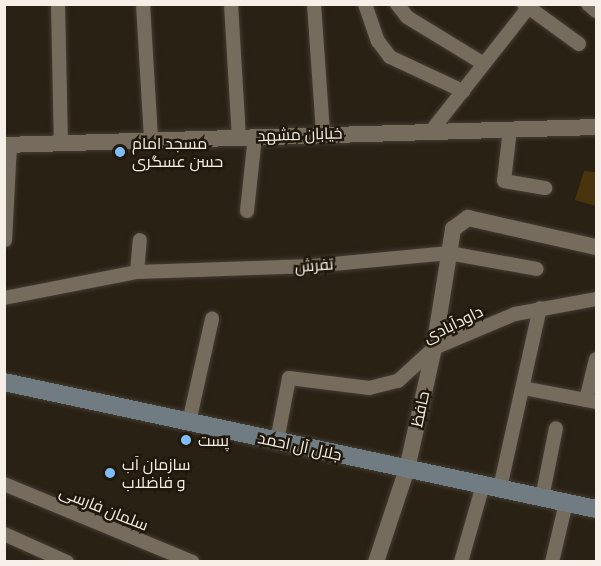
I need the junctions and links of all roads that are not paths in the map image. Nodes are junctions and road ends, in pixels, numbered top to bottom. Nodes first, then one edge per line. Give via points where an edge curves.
1 (58, 4) edge
2 (143, 4) edge
3 (231, 4) edge
4 (314, 4) edge
5 (365, 4) edge
6 (397, 4) edge
7 (588, 4) edge
8 (528, 6) edge
9 (597, 10) edge
10 (579, 44) dead end
11 (484, 64) junction
12 (463, 91) junction
13 (597, 127) edge
14 (510, 129) junction
15 (432, 130) junction
16 (323, 133) junction
17 (247, 136) junction
18 (151, 140) junction
19 (61, 143) junction
20 (7, 144) edge
21 (545, 188) dead end
22 (247, 211) dead end
23 (5, 240) edge
24 (140, 240) dead end
25 (597, 247) edge
26 (450, 253) junction
27 (537, 269) dead end
28 (137, 272) junction
29 (4, 298) edge
30 (597, 299) edge
31 (540, 308) junction
32 (212, 319) dead end
33 (434, 348) junction
34 (597, 359) edge
35 (4, 382) edge
36 (523, 388) junction
37 (591, 401) edge
38 (189, 422) junction
39 (556, 428) dead end
40 (277, 441) junction
41 (407, 469) junction
42 (4, 484) edge
43 (492, 487) junction
44 (542, 498) junction
45 (566, 503) junction
46 (597, 509) edge
47 (4, 534) edge
48 (67, 561) edge
49 (192, 561) edge
50 (376, 561) edge
51 (461, 561) edge
52 (552, 561) edge

1 - 19 street
2 - 18 street
3 - 17 street
4 - 16 street
5 - 12 street via 378,41 390,57
6 - 11 street via 407,17
7 - 9 street
8 - 10 street
8 - 11 street
11 - 12 street
12 - 15 street
13 - 14 street, خیابان مشهد
14 - 15 street, خیابان مشهد
14 - 21 street via 504,181
15 - 16 street, خیابان مشهد
16 - 17 street, خیابان مشهد
17 - 18 street, خیابان مشهد
17 - 22 street
18 - 19 street, خیابان مشهد
19 - 20 street, خیابان مشهد
20 - 23 street
24 - 28 street
25 - 26 street via 468,218 453,229
26 - 27 street, تفرش
26 - 28 street, تفرش via 312,266
26 - 33 street, حافظ
28 - 29 street, تفرش
30 - 31 street, داودآبادی
31 - 33 street, داودآبادی via 515,314
31 - 36 street
32 - 38 street
33 - 40 street, داودآبادی via 398,381 369,388 289,378
33 - 41 street, حافظ
34 - 37 street
35 - 38 main road, جلال آل احمد
36 - 37 street
36 - 43 street
38 - 40 main road, جلال آل احمد
39 - 44 street
40 - 41 main road, جلال آل احمد
41 - 43 main road, جلال آل احمد
41 - 50 street, حافظ
42 - 49 street, سلمان فارسی
43 - 44 main road, جلال آل احمد
43 - 51 street
44 - 45 main road, جلال آل احمد
45 - 46 main road, جلال آل احمد
45 - 52 street
47 - 48 street

